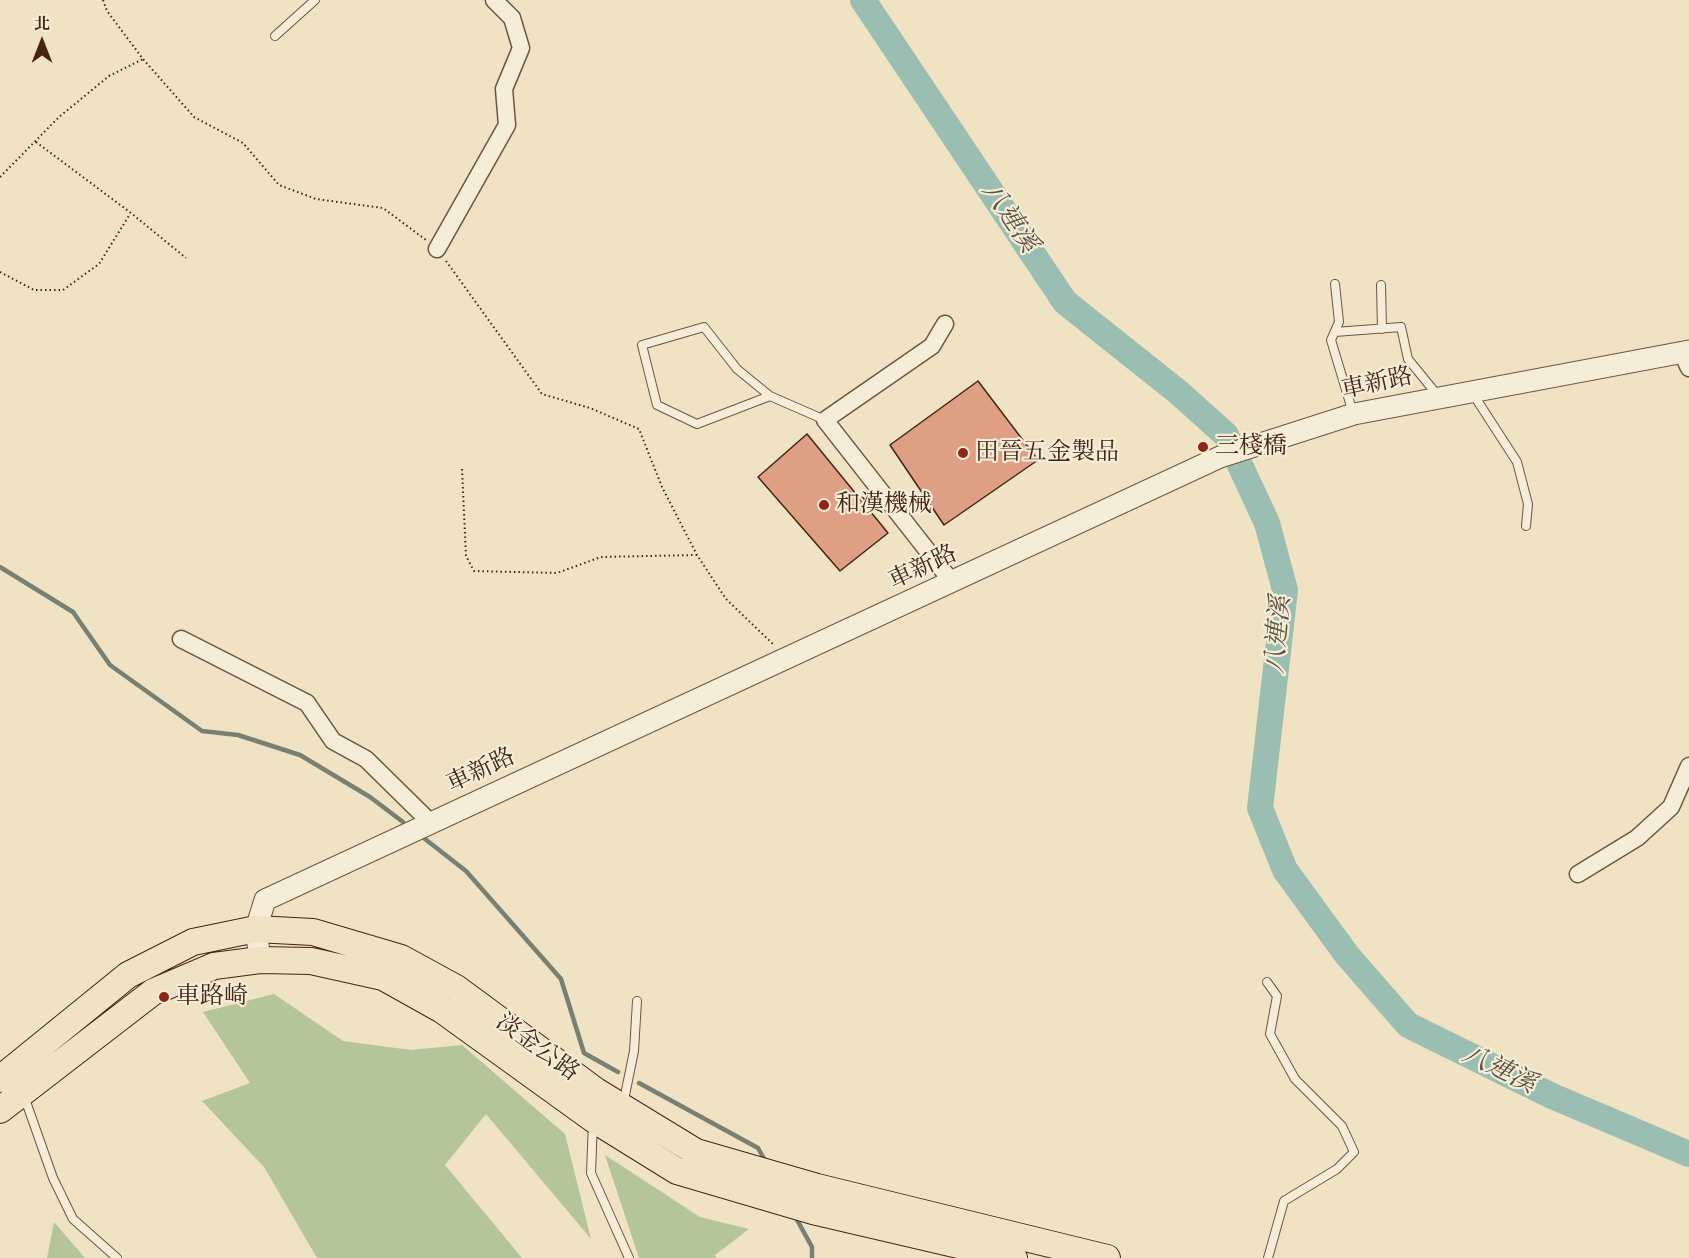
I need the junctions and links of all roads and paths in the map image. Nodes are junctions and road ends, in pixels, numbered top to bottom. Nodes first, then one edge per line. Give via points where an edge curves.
1 (103, 0) edge
2 (315, 0) edge
3 (494, 0) edge
4 (275, 36) dead end
5 (143, 59) junction
6 (36, 142) junction
7 (0, 177) edge
8 (131, 213) junction
9 (437, 249) junction
10 (186, 258) dead end
11 (0, 272) edge
12 (1335, 284) dead end
13 (1381, 285) dead end
14 (945, 324) dead end
15 (1382, 329) junction
16 (1335, 332) junction
17 (1687, 357) edge
18 (1471, 391) junction
19 (770, 396) junction
20 (1439, 397) junction
21 (1354, 414) junction
22 (825, 420) junction
23 (462, 469) dead end
24 (1526, 526) dead end
25 (697, 555) junction
26 (952, 582) junction
27 (181, 639) dead end
28 (789, 658) junction
29 (1689, 766) edge
30 (431, 823) junction
31 (1578, 874) dead end
32 (256, 929) junction
33 (260, 960) junction
34 (1267, 982) dead end
35 (637, 1001) dead end
36 (0, 1079) edge
37 (23, 1092) junction
38 (622, 1106) junction
39 (0, 1110) edge
40 (593, 1119) junction
41 (117, 1258) edge
42 (629, 1258) edge
43 (1014, 1258) edge
44 (1107, 1258) edge
45 (1268, 1258) edge

1 - 5 path
2 - 4 lane
3 - 9 street via 512,18 521,48 504,89 507,124
5 - 6 path via 110,76 59,117
5 - 9 path via 194,117 243,143 279,185 316,199 383,208
6 - 7 path
6 - 8 path
8 - 10 path
8 - 11 path via 99,264 63,290 34,290
9 - 25 path via 542,394 590,408 639,429 662,487
12 - 16 lane via 1339,322
13 - 15 lane
14 - 22 street via 933,346
15 - 16 lane
15 - 20 lane via 1401,327 1408,358
16 - 21 lane via 1331,340
17 - 18 street, 車新路
18 - 20 street, 車新路
18 - 24 lane via 1517,462 1528,504
19 - 19 lane via 737,369 704,327 642,345 657,405 697,423
19 - 22 lane
20 - 21 street, 車新路
21 - 26 street, 車新路 via 1220,457
22 - 26 street
23 - 25 path via 466,556 474,571 557,573 602,557
25 - 28 path via 726,599
26 - 28 street, 車新路
27 - 30 street via 307,702 333,741 366,759
28 - 30 street, 車新路
29 - 31 street via 1671,807 1637,838
30 - 32 street, 車新路 via 265,900
32 - 33 street, 車新路
32 - 36 main road, 淡金公路 via 193,942 128,975
32 - 38 main road, 淡金公路 via 313,932 401,958 456,988 596,1092
33 - 37 main road, 淡金公路 via 214,966 153,992
33 - 40 main road, 淡金公路 via 311,961 383,976 442,1010
34 - 45 lane via 1277,996 1270,1034 1295,1079 1342,1126 1354,1152 1337,1169 1284,1202
35 - 38 lane via 634,1051
37 - 39 main road, 淡金公路
37 - 41 lane via 53,1178 73,1219
38 - 44 main road, 淡金公路 via 696,1152 753,1171
40 - 42 lane via 591,1173
40 - 43 main road, 淡金公路 via 677,1171 813,1210

